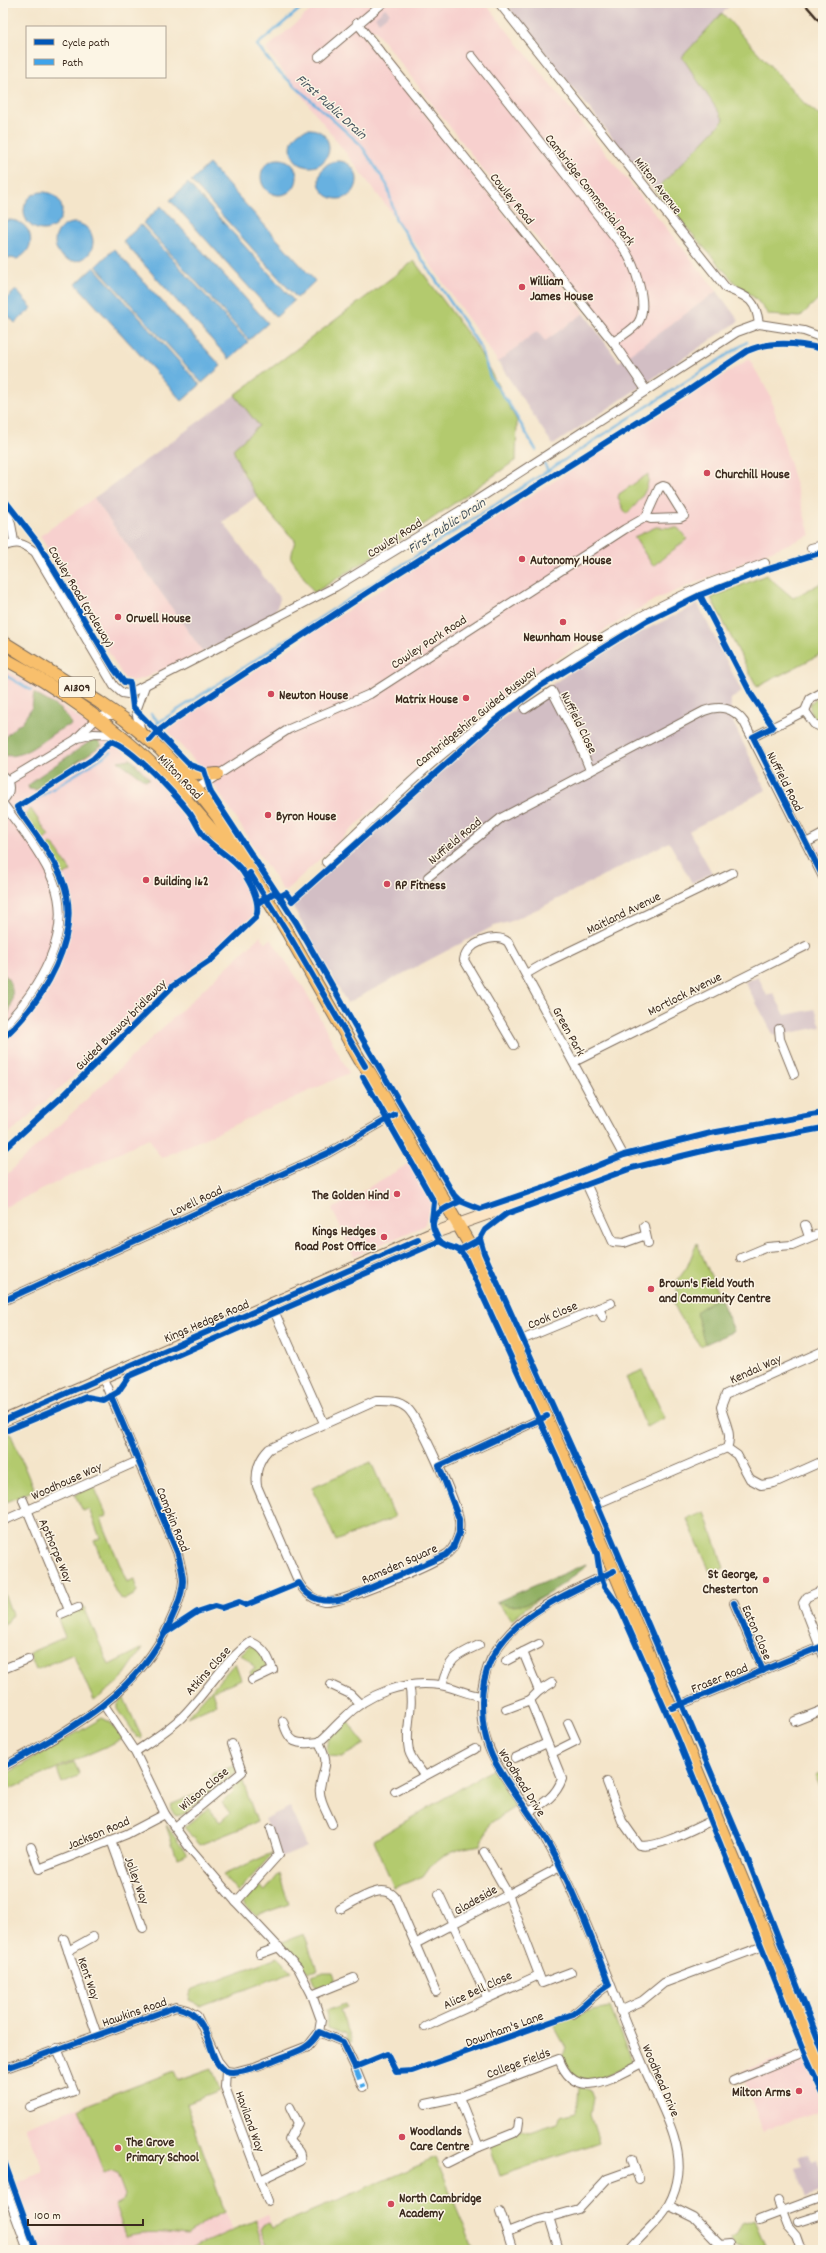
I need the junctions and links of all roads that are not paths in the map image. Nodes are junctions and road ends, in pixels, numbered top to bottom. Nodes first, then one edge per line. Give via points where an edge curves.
1 (383, 3) edge
2 (500, 3) edge
3 (357, 23) junction
4 (319, 56) dead end
5 (472, 56) dead end
6 (758, 324) junction
7 (823, 338) edge
8 (613, 342) junction
9 (646, 390) junction
10 (3, 508) edge
11 (646, 517) junction
12 (14, 542) junction
13 (823, 545) edge
14 (3, 547) edge
15 (811, 548) dead end
16 (765, 563) dead end
17 (3, 642) edge
18 (3, 658) edge
19 (35, 661) junction
20 (145, 686) junction
21 (823, 692) edge
22 (525, 709) dead end
23 (805, 712) junction
24 (118, 715) junction
25 (96, 719) junction
26 (823, 728) edge
27 (141, 733) junction
28 (117, 735) junction
29 (753, 737) junction
30 (77, 738) junction
31 (160, 749) junction
32 (590, 770) junction
33 (217, 774) junction
34 (5, 778) edge
35 (207, 781) junction
36 (196, 789) junction
37 (181, 795) junction
38 (3, 800) edge
39 (206, 801) junction
40 (3, 804) edge
41 (823, 834) edge
42 (220, 840) junction
43 (806, 843) junction
44 (326, 862) dead end
45 (249, 871) junction
46 (732, 873) dead end
47 (428, 877) dead end
48 (823, 877) edge
49 (806, 946) dead end
50 (526, 974) junction
51 (3, 1027) edge
52 (779, 1029) dead end
53 (514, 1045) dead end
54 (574, 1062) junction
55 (794, 1074) dead end
56 (395, 1114) junction
57 (823, 1122) edge
58 (628, 1164) junction
59 (584, 1179) junction
60 (459, 1224) junction
61 (805, 1225) dead end
62 (644, 1226) dead end
63 (823, 1232) edge
64 (809, 1237) junction
65 (741, 1258) dead end
66 (3, 1301) edge
67 (611, 1303) dead end
68 (271, 1304) junction
69 (599, 1308) junction
70 (603, 1317) dead end
71 (514, 1344) junction
72 (823, 1351) edge
73 (102, 1376) junction
74 (547, 1416) junction
75 (3, 1421) edge
76 (324, 1423) junction
77 (727, 1448) junction
78 (138, 1461) junction
79 (823, 1461) edge
80 (439, 1466) junction
81 (23, 1500) dead end
82 (587, 1508) junction
83 (27, 1511) junction
84 (3, 1521) edge
85 (614, 1571) junction
86 (823, 1590) edge
87 (734, 1603) dead end
88 (78, 1606) dead end
89 (539, 1644) dead end
90 (472, 1645) dead end
91 (821, 1651) edge
92 (523, 1652) junction
93 (28, 1659) dead end
94 (506, 1661) dead end
95 (3, 1669) edge
96 (762, 1671) junction
97 (252, 1680) dead end
98 (552, 1683) dead end
99 (331, 1685) dead end
100 (408, 1685) junction
101 (442, 1685) junction
102 (539, 1691) junction
103 (482, 1696) junction
104 (530, 1700) junction
105 (360, 1704) junction
106 (104, 1705) junction
107 (672, 1708) junction
108 (506, 1709) dead end
109 (823, 1710) edge
110 (283, 1721) dead end
111 (795, 1721) dead end
112 (568, 1723) dead end
113 (319, 1742) junction
114 (547, 1743) junction
115 (232, 1744) dead end
116 (475, 1749) dead end
117 (135, 1752) junction
118 (552, 1753) junction
119 (515, 1758) dead end
120 (3, 1767) edge
121 (424, 1775) junction
122 (607, 1782) dead end
123 (395, 1792) dead end
124 (529, 1812) junction
125 (165, 1814) junction
126 (717, 1818) junction
127 (332, 1824) dead end
128 (175, 1827) junction
129 (271, 1828) dead end
130 (111, 1840) junction
131 (31, 1847) dead end
132 (484, 1852) dead end
133 (560, 1867) junction
134 (439, 1894) dead end
135 (508, 1894) junction
136 (236, 1902) junction
137 (340, 1909) dead end
138 (454, 1925) junction
139 (142, 1928) dead end
140 (93, 1937) dead end
141 (64, 1939) dead end
142 (415, 1944) junction
143 (769, 1944) junction
144 (279, 1947) junction
145 (68, 1951) junction
146 (260, 1954) dead end
147 (571, 1972) dead end
148 (539, 1975) junction
149 (354, 1978) dead end
150 (609, 1985) junction
151 (436, 1992) dead end
152 (312, 1995) junction
153 (487, 1997) junction
154 (620, 2011) junction
155 (573, 2014) dead end
156 (425, 2027) dead end
157 (319, 2032) junction
158 (97, 2035) junction
159 (57, 2048) junction
160 (811, 2048) junction
161 (642, 2063) junction
162 (3, 2069) edge
163 (226, 2071) junction
164 (823, 2074) edge
165 (733, 2081) dead end
166 (363, 2087) dead end
167 (459, 2097) junction
168 (426, 2104) dead end
169 (30, 2106) dead end
170 (290, 2107) dead end
171 (519, 2122) dead end
172 (479, 2147) junction
173 (632, 2159) dead end
174 (447, 2163) dead end
175 (635, 2169) junction
176 (639, 2179) dead end
177 (260, 2180) junction
178 (3, 2182) edge
179 (823, 2196) edge
180 (6, 2199) edge
181 (268, 2201) dead end
182 (778, 2201) dead end
183 (670, 2206) junction
184 (781, 2211) junction
185 (500, 2212) dead end
186 (823, 2214) edge
187 (549, 2217) junction
188 (758, 2220) dead end
189 (798, 2222) dead end
190 (507, 2232) junction
191 (730, 2244) dead end
192 (512, 2248) dead end
193 (719, 2248) edge
194 (28, 2250) edge
195 (559, 2250) edge
196 (629, 2250) edge
197 (801, 2250) edge

1 - 3 street
2 - 6 street, Milton Avenue via 726,288 753,302
3 - 4 street
3 - 8 street, Cowley Road
5 - 8 street, Cambridge Commercial Park via 630,259 642,297 642,315 637,324
6 - 7 street via 804,331
6 - 9 street, Cowley Road via 733,334
8 - 9 street, Cowley Road
9 - 20 street, Cowley Road via 463,509 335,588
10 - 12 street via 8,513
11 - 11 street via 659,488 663,486 684,516
11 - 33 street, Cowley Park Road via 370,694 289,729
12 - 14 street
12 - 20 street, Cowley Road via 25,544 35,552 114,686 122,693 132,693
13 - 15 street
16 - 44 street, Cambridgeshire Guided Busway via 695,589 651,612 524,690 443,754
17 - 19 main road, Milton Road / A1309
18 - 25 main road, Milton Road / A1309 via 29,672
19 - 24 main road, Milton Road / A1309
19 - 25 main road, A1309 via 87,702 96,714
20 - 27 street via 136,711
21 - 23 street via 810,699
22 - 32 street, Nuffield Close via 552,691
23 - 26 street via 814,724
23 - 29 street
24 - 25 street
24 - 27 main road, Milton Road / A1309
25 - 28 main road, Milton Road / A1309
25 - 30 street
27 - 31 main road, Milton Road / A1309
28 - 30 street via 100,734
28 - 37 main road, Milton Road / A1309 via 146,759
29 - 32 street, Nuffield Road via 738,715 730,709 716,707
29 - 43 street, Nuffield Road
30 - 34 street
31 - 33 main road, A1309 via 168,752 192,772 201,775
31 - 36 main road, Milton Road / A1309
32 - 47 street, Nuffield Road via 501,818
33 - 35 street, Cowley Park Road
34 - 38 street via 9,791
35 - 36 street, Cowley Park Road
35 - 39 street via 204,791
36 - 37 street, Cowley Park Road
36 - 39 main road, Milton Road / A1309
36 - 42 main road, A1309 via 196,801 216,827
37 - 42 main road, Milton Road / A1309
39 - 45 main road, Milton Road / A1309
40 - 51 street via 52,876 60,919 52,952 40,980
41 - 43 street
42 - 45 main road, Milton Road / A1309
43 - 48 street, Nuffield Road
45 - 56 main road, Milton Road / A1309 via 289,935 360,1060
46 - 50 street, Maitland Avenue
49 - 54 street, Mortlock Avenue
50 - 53 street, Green Park via 506,940 491,937 464,956 465,965
50 - 54 street, Green Park
52 - 55 street via 780,1039
54 - 58 street, Green Park
56 - 60 main road, Milton Road / A1309
56 - 66 street, Lovell Road via 328,1153
57 - 58 street, Kings Hedges Road via 714,1142
58 - 59 street, Kings Hedges Road
59 - 60 street, Kings Hedges Road
59 - 62 street via 613,1242 647,1239
60 - 68 street, Kings Hedges Road
60 - 71 main road, Milton Road / A1309
61 - 64 street
63 - 64 street
64 - 65 street via 792,1245 767,1247
67 - 69 street, Cook Close
68 - 73 street, Kings Hedges Road
68 - 76 street
69 - 70 street
69 - 71 street, Cook Close
71 - 74 main road, Milton Road / A1309
72 - 77 street, Kendal Way via 726,1394 721,1407 729,1430
73 - 75 street, Kings Hedges Road
73 - 78 street, Campkin Road
74 - 80 street
74 - 82 main road, Milton Road / A1309
76 - 80 street, Ramsden Square via 376,1401 400,1403 412,1413
76 - 80 street, Ramsden Square via 269,1449 260,1461 256,1478 257,1486 299,1583 309,1596 317,1600 333,1602 344,1599 446,1555 453,1548 459,1533 459,1519
77 - 79 street via 737,1455 750,1479 761,1485
77 - 82 street
78 - 83 street, Woodhouse Way
78 - 106 street, Campkin Road via 178,1554 183,1580 178,1605 164,1635 139,1673
81 - 83 street, Apthorpe Way
82 - 85 main road, Milton Road / A1309
83 - 84 street, Woodhouse Way
83 - 88 street, Apthorpe Way via 65,1612
85 - 103 street, Woodhead Drive via 553,1601 511,1630 490,1661
85 - 107 main road, Milton Road / A1309
86 - 91 street via 807,1597 804,1603
87 - 96 street, Eaton Close
89 - 92 street
90 - 101 street via 450,1661
91 - 96 street, Fraser Road
92 - 94 street
92 - 102 street
93 - 95 street
96 - 107 street, Fraser Road
97 - 117 street, Atkins Close via 273,1670 266,1652 251,1642 221,1670 179,1719
98 - 102 street
99 - 105 street via 350,1694
100 - 101 street
100 - 105 street via 387,1690
100 - 121 street via 412,1696 408,1740 410,1752
101 - 103 street via 472,1696
102 - 104 street
103 - 124 street, Woodhead Drive via 486,1740 496,1762
104 - 108 street
104 - 114 street
105 - 113 street
106 - 117 street
106 - 120 street, Campkin Road
107 - 126 main road, Milton Road / A1309
109 - 111 street
110 - 113 street via 289,1738 295,1743
112 - 118 street via 576,1741
113 - 127 street via 325,1756 321,1797
114 - 118 street
114 - 119 street
115 - 128 street, Wilson Close via 242,1772
116 - 121 street
117 - 125 street
118 - 124 street via 562,1779 558,1790
121 - 123 street
122 - 126 street via 622,1822 639,1845 647,1846 660,1842
124 - 133 street, Woodhead Drive
125 - 128 street
125 - 130 street, Jackson Road
126 - 143 main road, Milton Road / A1309
128 - 136 street
129 - 136 street via 279,1854
130 - 131 street, Jackson Road via 39,1869
130 - 139 street, Jolley Way
132 - 135 street, Gladeside
133 - 135 street, Gladeside
133 - 150 street, Woodhead Drive
134 - 138 street, Gladeside
135 - 138 street, Gladeside
135 - 148 street
136 - 144 street
137 - 142 street via 376,1892 391,1892
138 - 142 street, Gladeside
138 - 153 street, Gladeside
140 - 145 street, Kent Way
141 - 145 street, Kent Way
142 - 151 street
143 - 154 street via 664,1983 642,2001
143 - 160 main road, Milton Road / A1309
144 - 146 street
144 - 152 street via 298,1968
145 - 158 street, Kent Way
147 - 148 street via 542,1983
148 - 153 street, Alice Bell Close
149 - 152 street
150 - 154 street, Woodhead Drive
150 - 155 street
152 - 157 street via 321,2020
153 - 156 street, Alice Bell Close
154 - 161 street, Woodhead Drive
157 - 163 street via 308,2046 257,2066 234,2072
157 - 166 street via 343,2042
158 - 159 street, Hawkins Road
158 - 163 street, Hawkins Road via 176,2007 187,2010 197,2016 218,2062
159 - 162 street, Hawkins Road
159 - 169 street via 74,2091
160 - 164 main road, Milton Road / A1309
160 - 165 street
161 - 167 street, College Fields via 591,2085 573,2080 567,2075 559,2059
161 - 183 street, Woodhead Drive via 674,2138 677,2151 678,2181
163 - 177 street, Haviland Way via 224,2085
167 - 168 street, College Fields
167 - 172 street
170 - 177 street via 298,2123 290,2140 299,2149 300,2161
171 - 172 street via 514,2133
172 - 174 street
173 - 175 street
175 - 176 street
175 - 187 street via 607,2179 579,2209
177 - 181 street, Haviland Way
178 - 180 street
179 - 184 street
180 - 194 street
182 - 184 street
183 - 193 street via 694,2218
183 - 196 street, Woodhead Drive via 657,2223
184 - 188 street
184 - 197 street
185 - 190 street
186 - 189 street
187 - 190 street
187 - 195 street
190 - 192 street
191 - 193 street

